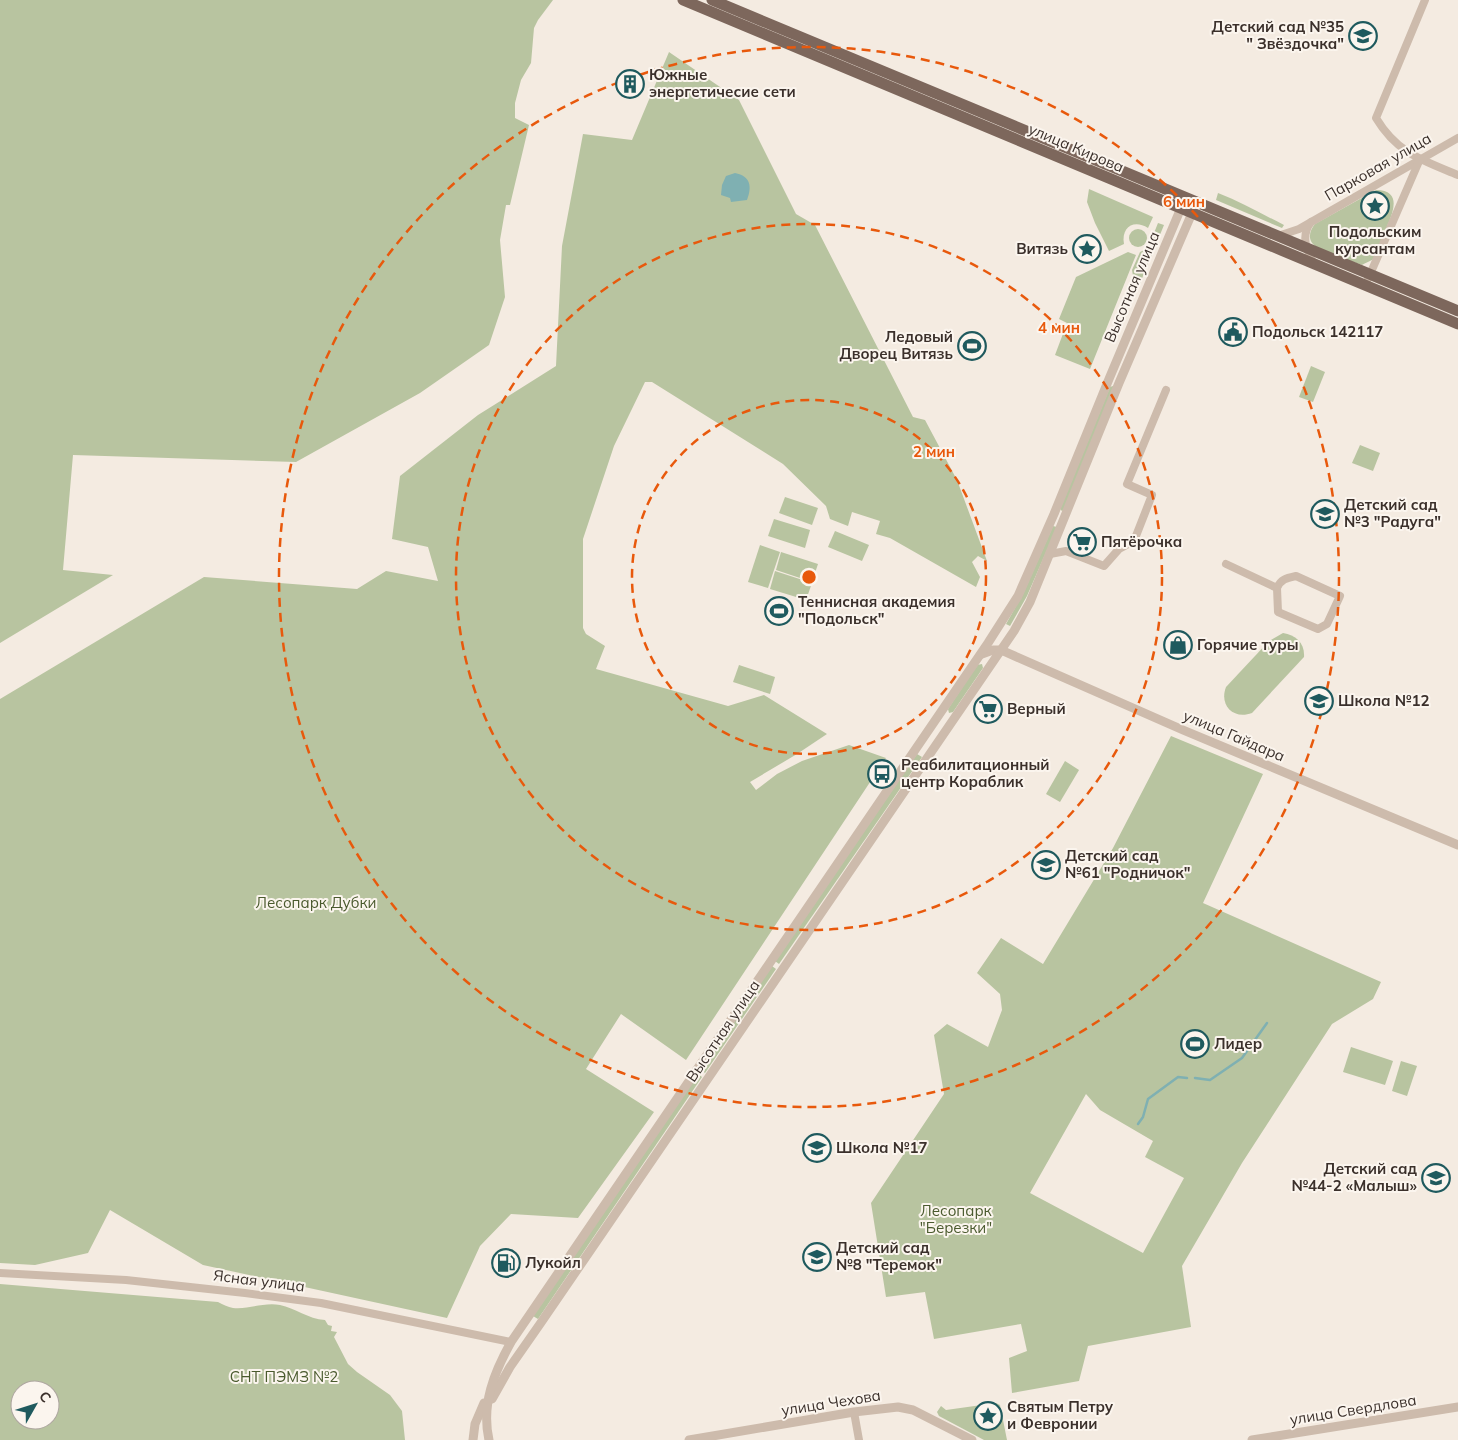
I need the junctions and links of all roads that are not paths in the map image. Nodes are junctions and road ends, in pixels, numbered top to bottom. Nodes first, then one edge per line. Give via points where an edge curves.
1 (683, 0) edge
2 (712, 0) edge
3 (1425, 0) edge
4 (1458, 138) edge
5 (1420, 159) junction
6 (1458, 175) edge
7 (1192, 200) junction
8 (1186, 210) junction
9 (1312, 221) junction
10 (1278, 236) junction
11 (1305, 247) junction
12 (1314, 264) junction
13 (1370, 274) junction
14 (1365, 285) junction
15 (1458, 311) edge
16 (1458, 324) edge
17 (1109, 378) junction
18 (1120, 383) junction
19 (1166, 390) dead end
20 (1052, 517) junction
21 (1063, 521) junction
22 (1050, 554) junction
23 (1226, 564) dead end
24 (1277, 588) junction
25 (998, 628) junction
26 (1001, 650) junction
27 (979, 656) junction
28 (935, 721) junction
29 (946, 728) junction
30 (1458, 845) edge
31 (0, 1273) edge
32 (495, 1338) junction
33 (511, 1342) junction
34 (522, 1349) junction
35 (502, 1358) junction
36 (490, 1389) junction
37 (1458, 1407) edge
38 (487, 1408) junction
39 (854, 1412) junction
40 (473, 1440) edge
41 (489, 1440) edge
42 (689, 1440) edge
43 (859, 1440) edge
44 (972, 1440) edge
45 (1252, 1440) edge

1 - 8 main road, улица Кирова
2 - 7 main road, улица Кирова
3 - 5 street via 1376,118 1386,134
4 - 5 street, Парковая улица
5 - 6 street
5 - 9 street, Парковая улица
5 - 13 street
7 - 8 street
7 - 10 main road, улица Кирова
8 - 12 main road, улица Кирова
8 - 17 street, Высотная улица
8 - 18 street, Высотная улица
9 - 10 street, Парковая улица
9 - 11 street via 1306,232
10 - 11 main road, улица Кирова
11 - 12 street
11 - 13 main road, улица Кирова
12 - 14 main road, улица Кирова
13 - 14 street
13 - 15 main road, улица Кирова
14 - 16 main road, улица Кирова
17 - 18 street
17 - 20 street, Высотная улица
18 - 21 street, Высотная улица
19 - 22 street via 1127,484 1152,494 1134,541 1120,549 1104,566 1066,551
20 - 21 street
20 - 25 street, Высотная улица via 1018,596
21 - 22 street, Высотная улица
22 - 26 street, Высотная улица via 1030,602
23 - 24 street
24 - 24 street via 1284,579 1296,576 1340,596 1328,624 1318,629 1278,612
25 - 26 street via 996,637
25 - 27 street, Высотная улица
26 - 27 street via 987,651
26 - 29 street, Высотная улица
26 - 30 street, улица Гайдара
27 - 28 street, Высотная улица
28 - 29 street
28 - 33 street, Высотная улица
29 - 34 street, Высотная улица
31 - 32 street, Ясная улица via 126,1280 254,1294 321,1303
32 - 33 street, Ясная улица
32 - 35 street via 502,1350
33 - 34 street
33 - 35 street, Высотная улица
34 - 38 street, Высотная улица
35 - 36 street, Высотная улица
36 - 38 street, Высотная улица
36 - 40 street
37 - 45 street, улица Свердлова
38 - 41 street
39 - 42 street, улица Чехова
39 - 43 street
39 - 44 street, улица Чехова via 906,1408

